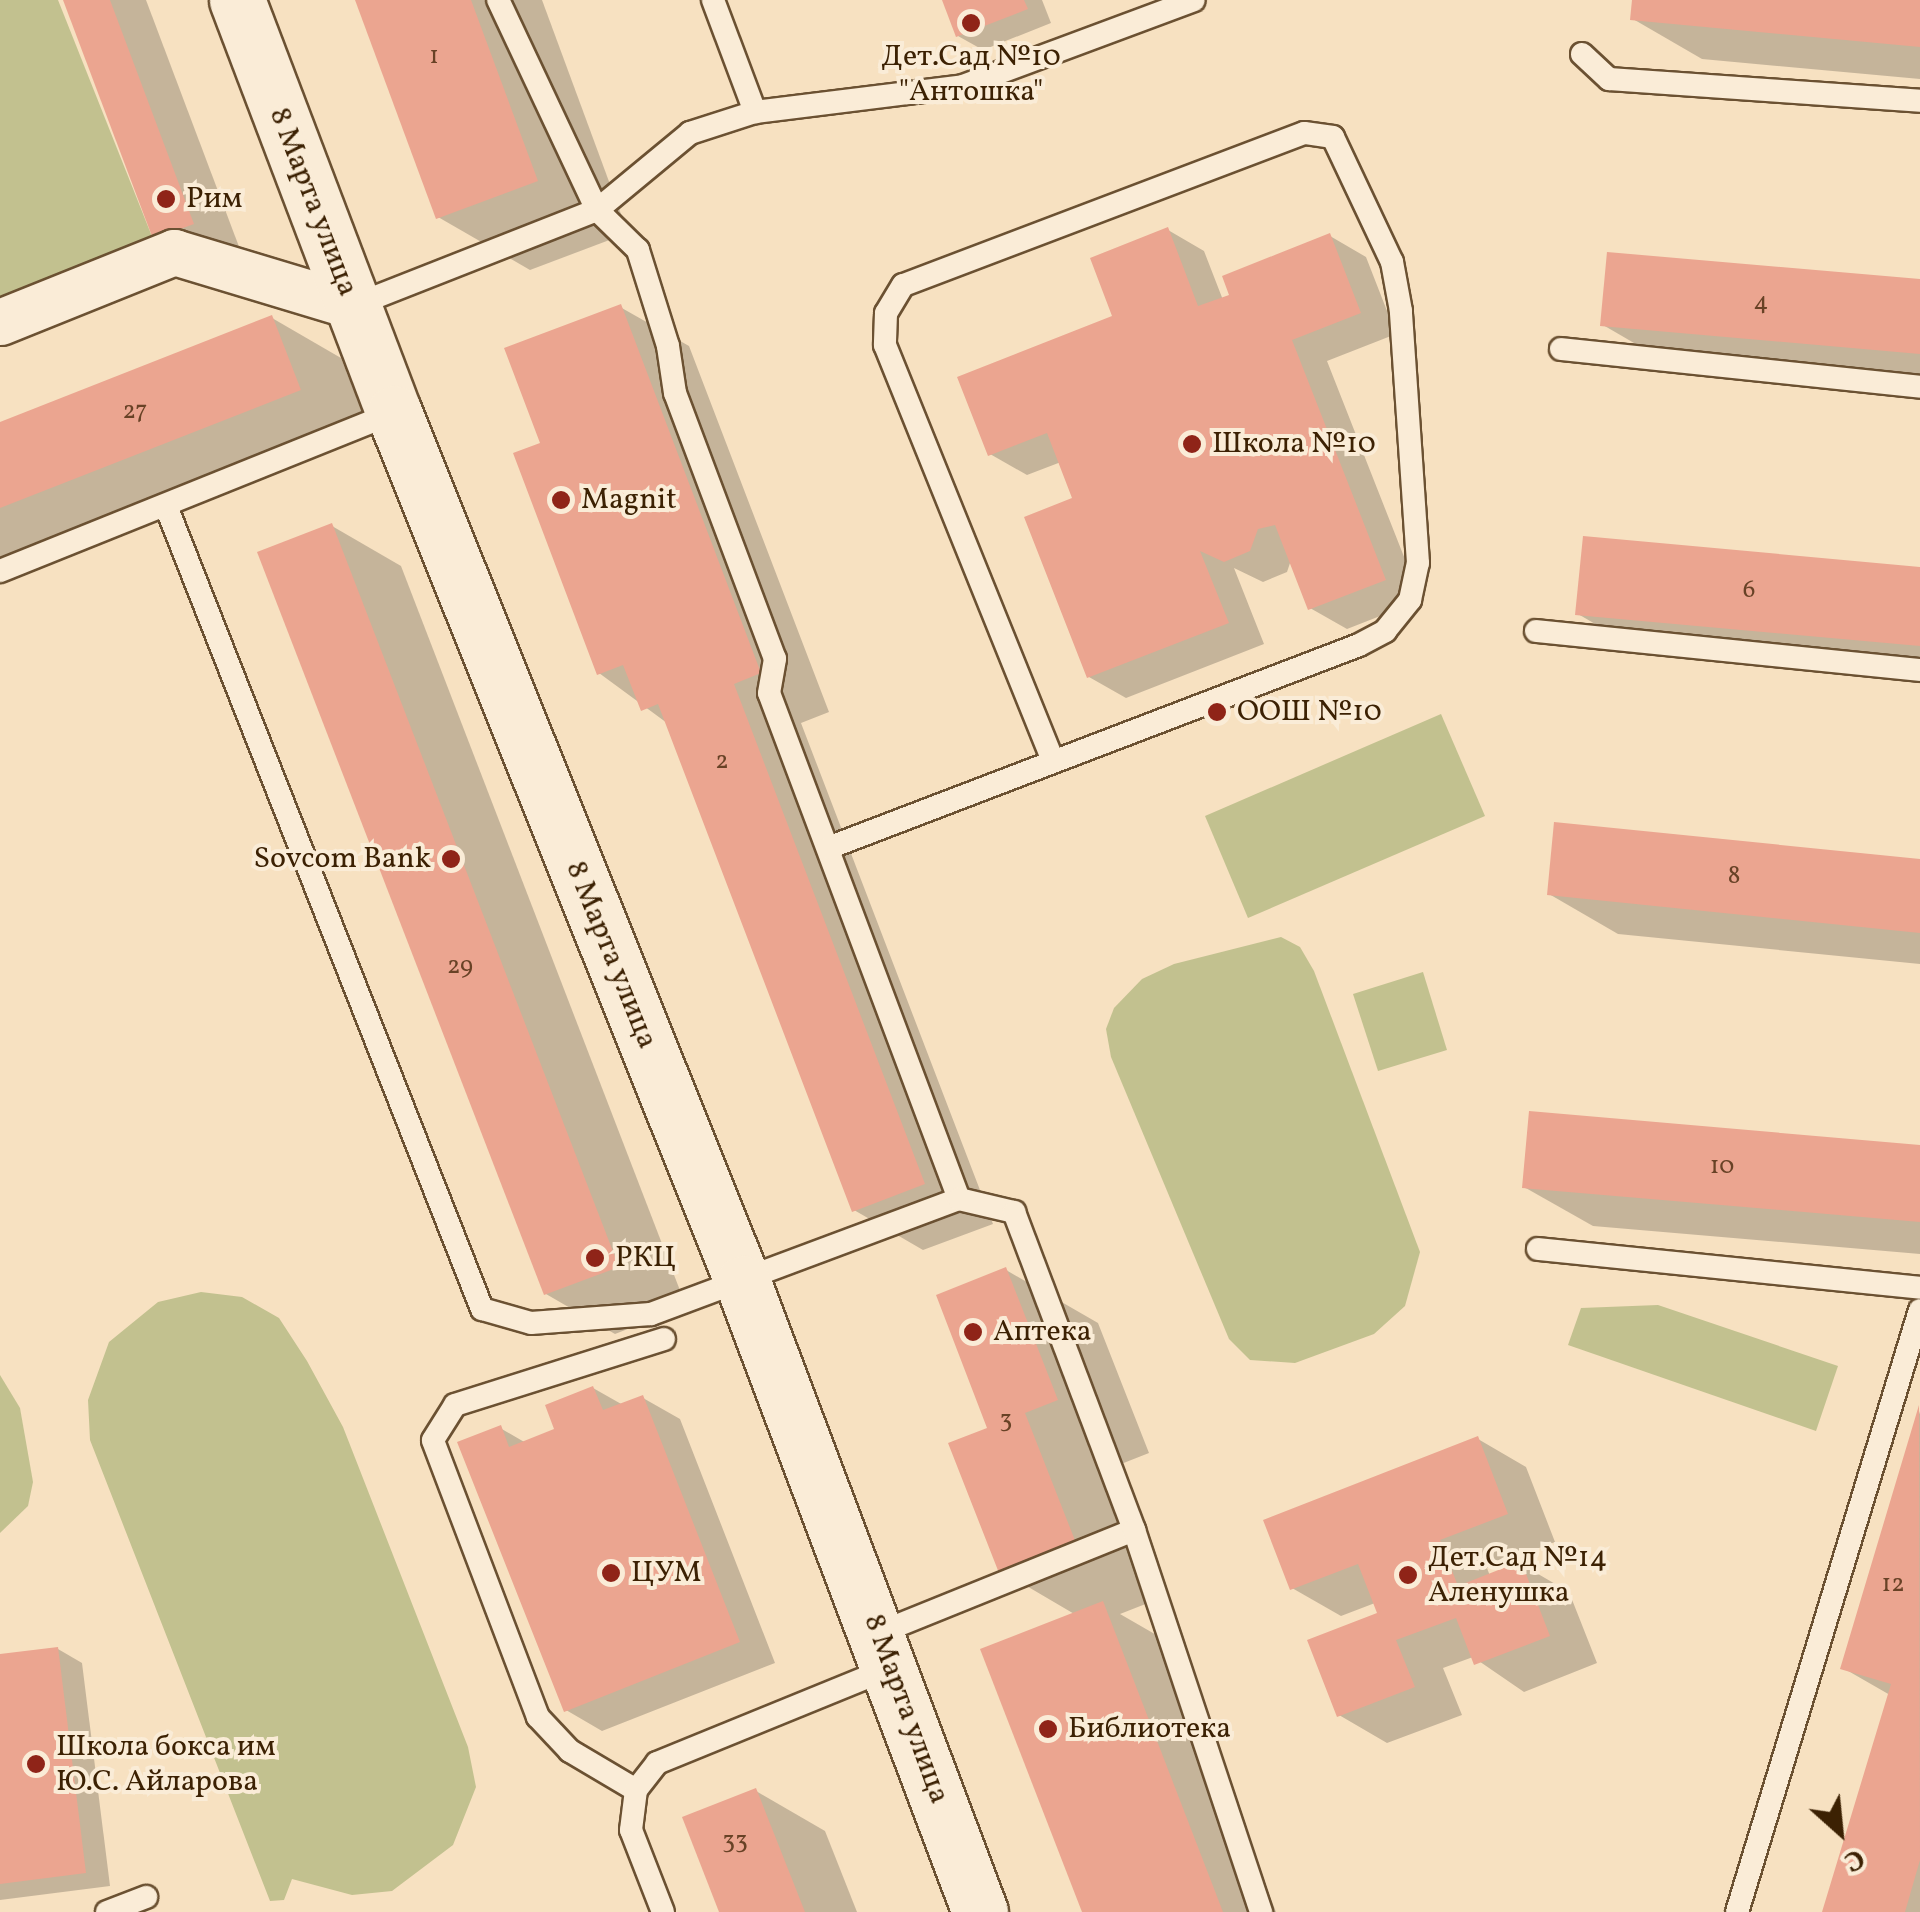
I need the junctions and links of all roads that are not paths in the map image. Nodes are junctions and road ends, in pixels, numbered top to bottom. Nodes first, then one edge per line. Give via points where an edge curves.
1 (237, 0) edge
2 (498, 0) edge
3 (713, 0) edge
4 (1194, 0) edge
5 (1582, 54) dead end
6 (1920, 101) edge
7 (754, 112) junction
8 (597, 210) junction
9 (353, 306) junction
10 (0, 322) edge
11 (1561, 348) dead end
12 (1920, 387) edge
13 (394, 413) junction
14 (166, 506) junction
15 (0, 570) edge
16 (1536, 631) dead end
17 (1920, 670) edge
18 (1053, 760) junction
19 (828, 848) junction
20 (959, 1199) junction
21 (1538, 1249) dead end
22 (742, 1282) junction
23 (1920, 1288) edge
24 (1920, 1310) edge
25 (664, 1339) dead end
26 (1134, 1530) junction
27 (884, 1651) junction
28 (636, 1790) junction
29 (146, 1897) dead end
30 (107, 1912) edge
31 (663, 1912) edge
32 (980, 1912) edge
33 (1261, 1912) edge
34 (1737, 1912) edge

1 - 9 street, 8 Марта улица
2 - 8 lane
3 - 7 lane
4 - 7 lane via 962,86
5 - 6 lane via 1609,79
7 - 8 lane via 690,133
8 - 9 lane
8 - 19 lane via 638,250 668,346 674,393 775,659 769,693
9 - 10 street via 174,252
9 - 13 street, 8 Марта улица
11 - 12 lane
13 - 14 lane
13 - 22 street, 8 Марта улица
14 - 15 lane
14 - 22 lane via 482,1308 531,1323 651,1314
16 - 17 lane
18 - 18 lane via 1359,645 1385,632 1410,600 1418,563 1401,311 1392,262 1333,137 1304,132 903,285 886,313 885,345
18 - 19 lane
19 - 20 lane
20 - 22 lane
20 - 26 lane via 1014,1212
21 - 23 lane
22 - 27 street, 8 Марта улица
24 - 34 lane
25 - 28 lane via 456,1405 433,1440 538,1717 570,1751
26 - 27 lane
26 - 33 lane
27 - 28 lane via 657,1762
27 - 32 street, 8 Марта улица
28 - 31 lane via 631,1830
29 - 30 lane

